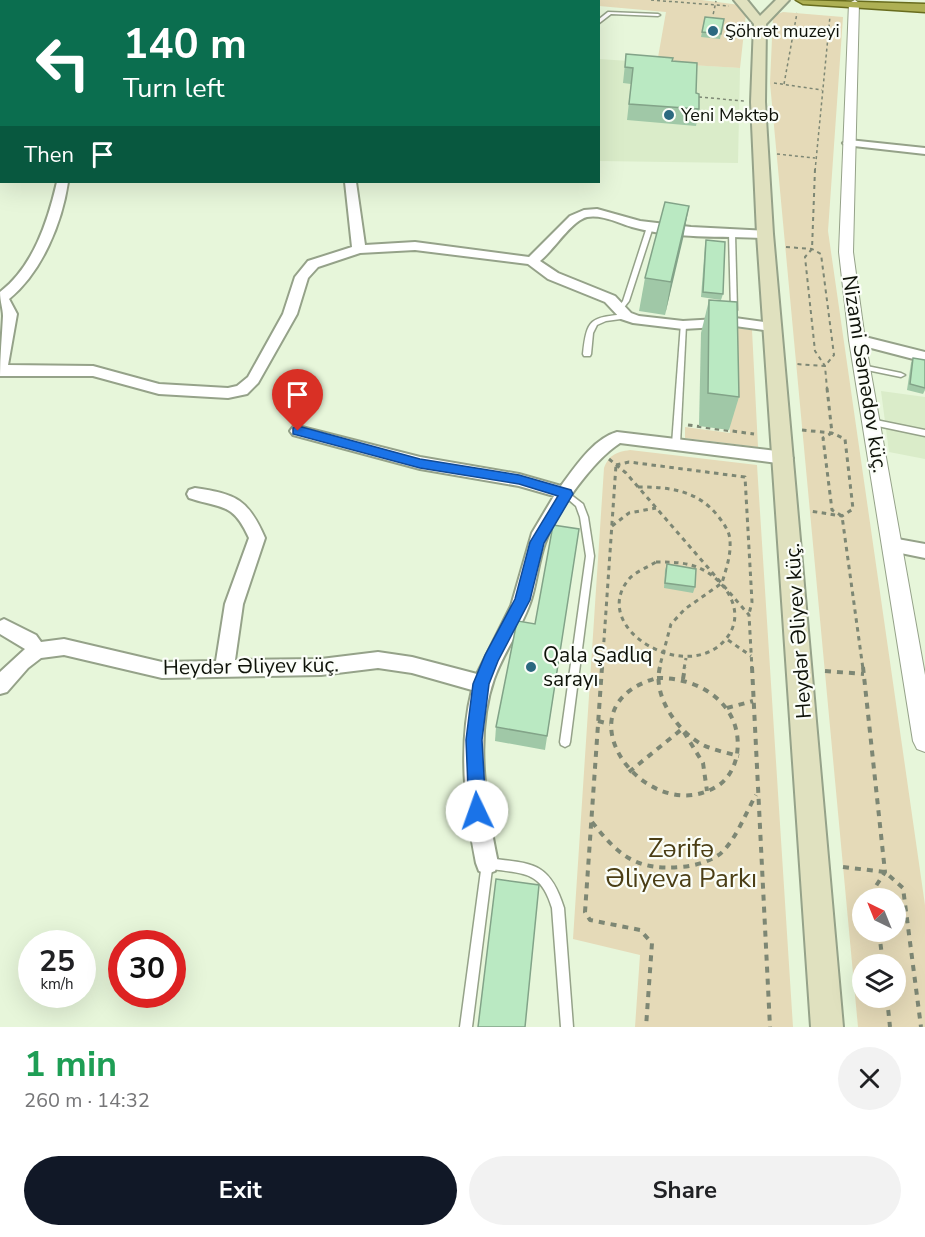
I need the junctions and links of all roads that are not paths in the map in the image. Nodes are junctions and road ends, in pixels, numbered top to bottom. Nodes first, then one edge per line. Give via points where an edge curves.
1 (783, 0) edge
2 (813, 0) edge
3 (854, 2) edge
4 (737, 3) edge
5 (800, 6) edge
6 (925, 9) edge
7 (658, 15) dead end
8 (600, 22) edge
9 (760, 22) junction
10 (849, 143) junction
11 (925, 151) edge
12 (62, 183) edge
13 (350, 183) edge
14 (650, 226) junction
15 (732, 234) junction
16 (765, 234) junction
17 (359, 249) junction
18 (532, 261) junction
19 (1, 298) edge
20 (734, 310) edge
21 (623, 312) junction
22 (682, 325) junction
23 (772, 327) junction
24 (858, 340) junction
25 (588, 354) dead end
26 (925, 357) edge
27 (862, 368) junction
28 (1, 370) edge
29 (901, 375) dead end
30 (871, 422) junction
31 (298, 431) dead end
32 (925, 433) edge
33 (676, 444) junction
34 (785, 458) junction
35 (195, 494) dead end
36 (566, 494) junction
37 (892, 545) junction
38 (925, 551) edge
39 (4, 627) dead end
40 (37, 651) junction
41 (224, 669) junction
42 (481, 684) junction
43 (0, 686) edge
44 (925, 741) edge
45 (565, 742) dead end
46 (487, 863) junction
47 (466, 1027) edge
48 (567, 1027) edge
49 (827, 1027) edge

1 - 9 main road
2 - 3 highway
2 - 5 highway
3 - 6 highway
3 - 10 street, Nizami Səmədov küç.
4 - 9 main road
7 - 8 lane via 610,14
9 - 16 main road, Heydər Əliyev küç. via 758,102
10 - 11 street
10 - 24 street, Nizami Səmədov küç. via 846,252
12 - 19 street via 58,208 24,277
13 - 17 street
14 - 15 street
14 - 18 street via 597,213 584,214
14 - 21 lane
15 - 16 street
15 - 20 lane
16 - 23 main road, Heydər Əliyev küç.
17 - 18 street via 415,246
17 - 28 street via 313,264 302,277 290,314 253,381 242,390 228,393 159,389 93,371
18 - 21 street via 553,276 597,292
19 - 28 street via 10,314
21 - 22 street via 658,324
21 - 25 lane via 592,324
22 - 23 street via 735,322
22 - 33 lane
23 - 34 main road, Heydər Əliyev küç.
24 - 26 street
24 - 27 street, Nizami Səmədov küç.
27 - 29 lane
27 - 30 street, Nizami Səmədov küç.
30 - 32 lane
30 - 37 street, Nizami Səmədov küç.
31 - 36 street via 420,463 519,480
33 - 34 street
33 - 36 street via 617,437 601,447
34 - 49 main road, Heydər Əliyev küç.
35 - 41 street via 227,499 246,513 257,538 234,604
36 - 42 street via 537,542 523,600
36 - 45 lane via 582,511 590,556
37 - 38 street
37 - 44 street, Nizami Səmədov küç.
39 - 40 street via 30,641
40 - 41 street, Heydər Əliyev küç. via 64,647 162,670
40 - 43 street
41 - 42 street, Heydər Əliyev küç. via 321,667 378,660
42 - 46 street via 474,740 477,811
46 - 47 lane
46 - 48 lane via 533,871 547,878 554,890

